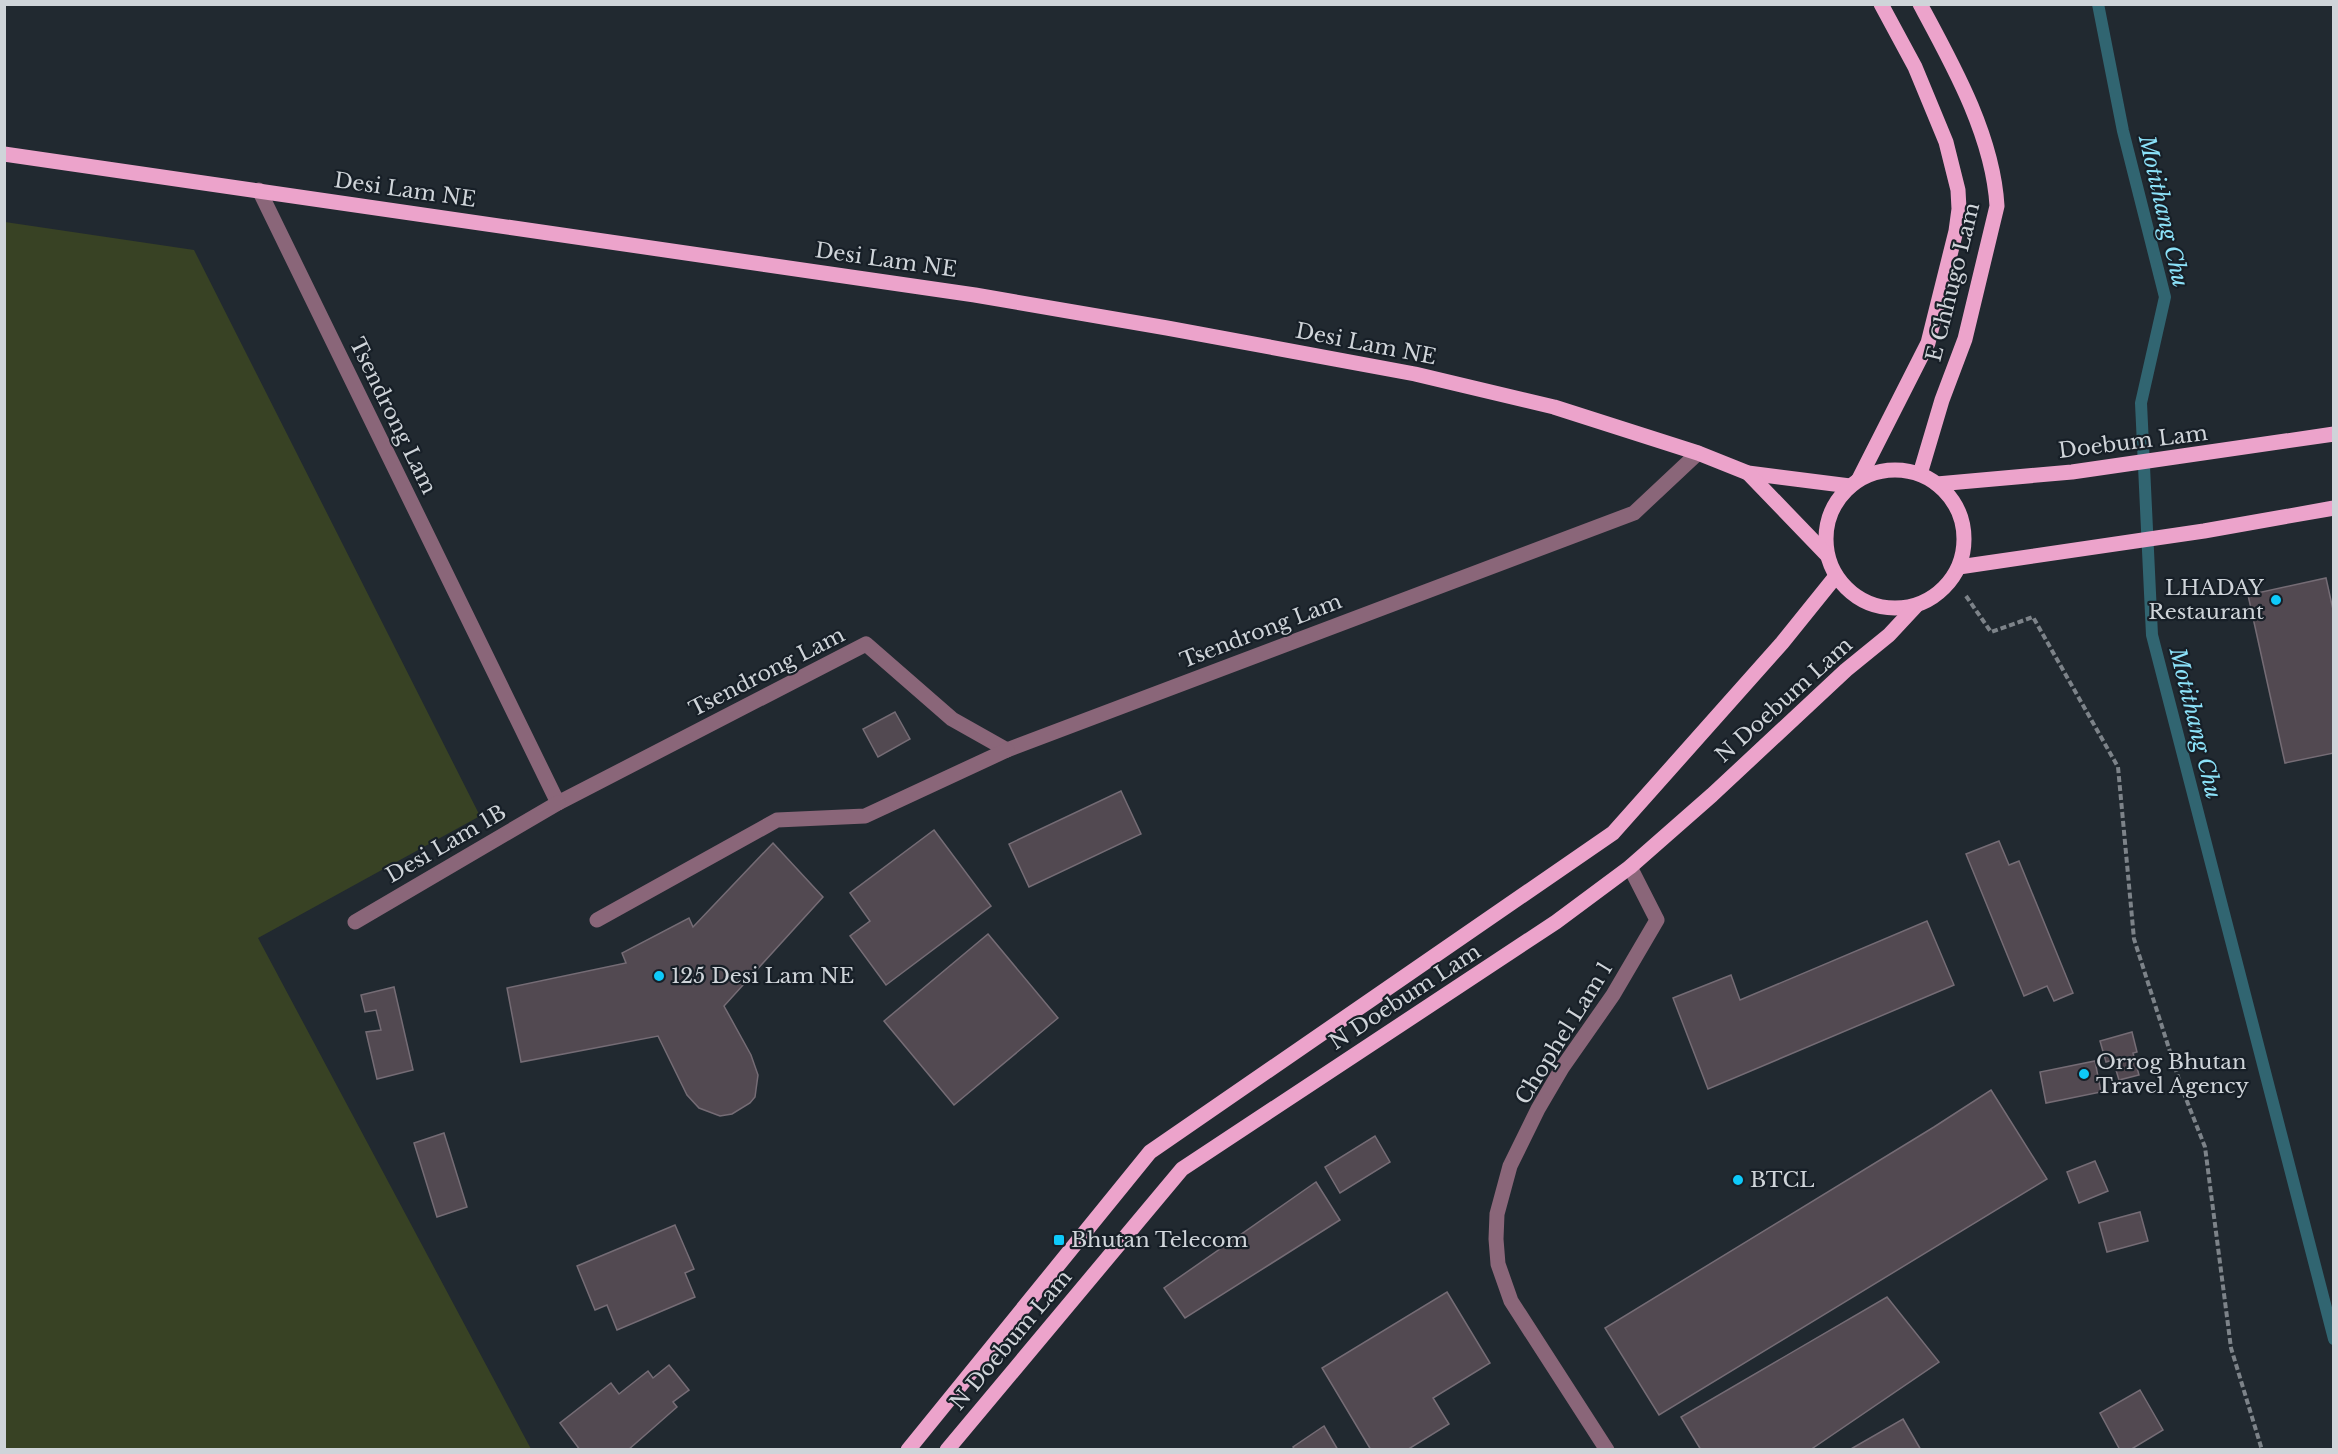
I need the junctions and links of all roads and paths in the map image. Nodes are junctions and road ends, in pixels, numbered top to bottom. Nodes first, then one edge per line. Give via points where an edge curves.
1 (1881, 4) edge
2 (1920, 4) edge
3 (4, 154) edge
4 (259, 190) junction
5 (2334, 434) edge
6 (1698, 453) junction
7 (1748, 473) junction
8 (1920, 474) junction
9 (1855, 482) junction
10 (1937, 484) junction
11 (2334, 508) edge
12 (1827, 555) junction
13 (1956, 572) junction
14 (1836, 576) junction
15 (1916, 606) junction
16 (1007, 750) junction
17 (558, 803) junction
18 (1630, 867) junction
19 (597, 920) dead end
20 (355, 922) dead end
21 (908, 1449) edge
22 (946, 1449) edge
23 (1607, 1449) edge
24 (2262, 1449) edge

1 - 9 main road, E Chhugo Lam via 1915,67 1946,142 1959,209 1928,343
2 - 8 main road, E Chhugo Lam via 1952,63 1983,138 1996,186 1996,206 1965,339
3 - 4 main road, Desi Lam NE
4 - 6 main road, Desi Lam NE via 963,293 1167,328 1438,379 1554,407
4 - 17 lane, Tsendrong Lam
5 - 10 main road, Doebum Lam via 2199,455
6 - 7 main road, Desi Lam NE
6 - 16 lane, Tsendrong Lam via 1634,513
7 - 9 main road
7 - 12 main road
8 - 9 main road via 1899,469 1878,472
8 - 10 main road
9 - 12 main road via 1829,517
10 - 13 main road via 1950,497 1962,522 1964,549
11 - 13 main road
12 - 14 main road
13 - 15 main road via 1934,597
13 - 24 path via 1991,632 2033,617 2118,767 2134,939 2205,1148 2231,1348
14 - 15 main road via 1863,602 1880,608
14 - 21 main road, N Doebum Lam via 1782,643 1613,833 1149,1152
15 - 18 main road, N Doebum Lam via 1889,635
16 - 17 lane, Tsendrong Lam via 952,720 866,644
16 - 19 lane via 865,816 777,820
17 - 20 lane, Desi Lam 1B
18 - 22 main road, N Doebum Lam via 1556,922 1182,1169
18 - 23 lane, Chophel Lam 1 via 1657,920 1538,1109 1502,1190 1496,1239 1498,1264 1511,1301

